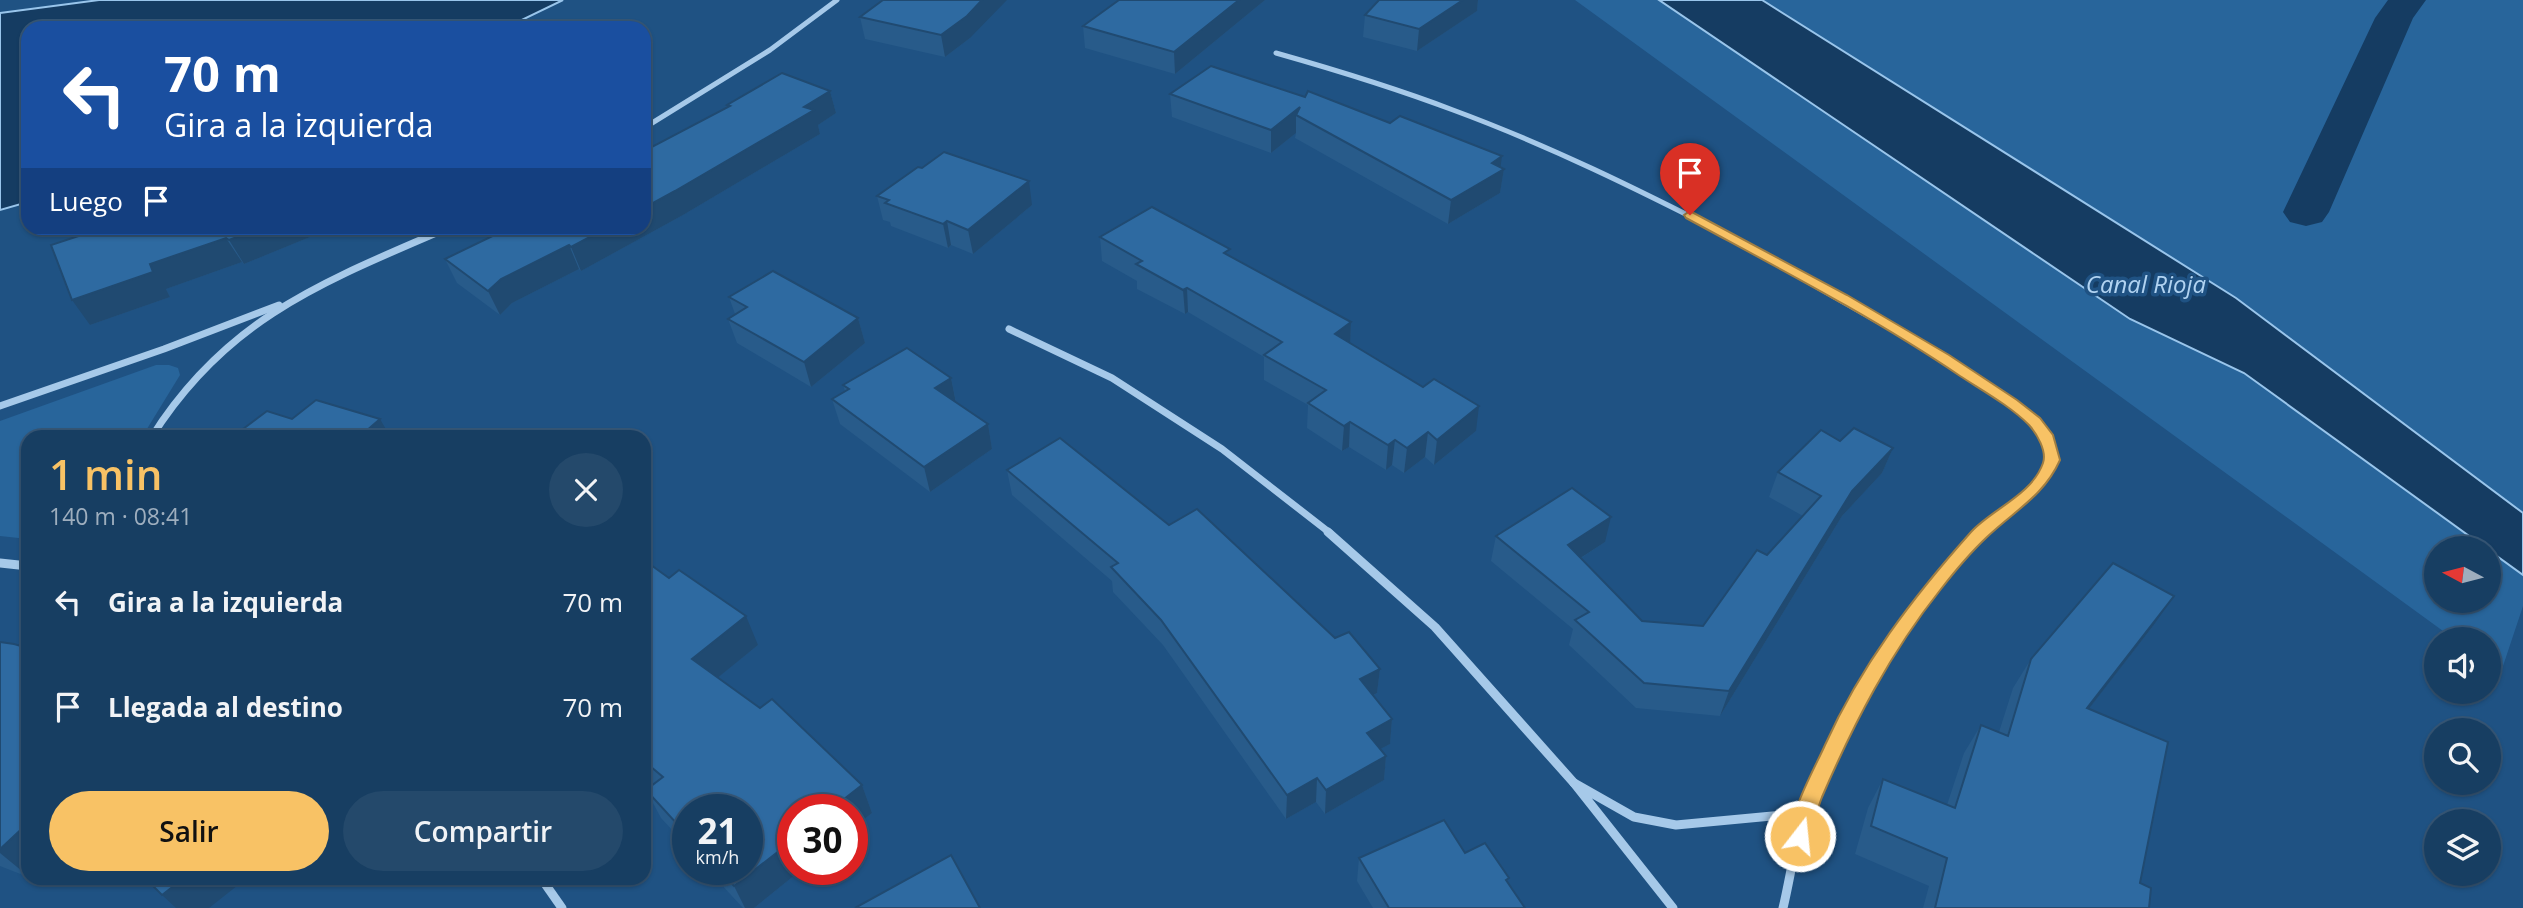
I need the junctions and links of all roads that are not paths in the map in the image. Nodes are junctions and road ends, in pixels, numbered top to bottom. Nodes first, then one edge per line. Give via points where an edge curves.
1 (837, 0) edge
2 (1276, 53) dead end
3 (651, 124) edge
4 (434, 235) edge
5 (287, 302) junction
6 (1009, 329) dead end
7 (0, 406) edge
8 (156, 430) edge
9 (0, 563) edge
10 (21, 565) edge
11 (1574, 783) junction
12 (1805, 813) junction
13 (546, 885) edge
14 (562, 908) edge
15 (1673, 908) edge
16 (1783, 908) edge

1 - 3 street via 769,50
2 - 12 street via 1439,104 1690,215 1944,358 2012,404 2047,439 2052,460 2044,477 1981,533 1935,584 1870,678
4 - 5 street
5 - 7 street
5 - 8 street via 199,373
6 - 11 street via 1112,378 1222,449 1313,518 1435,627
9 - 10 street
11 - 12 street via 1634,817 1676,825
11 - 15 street
12 - 16 street
13 - 14 street

